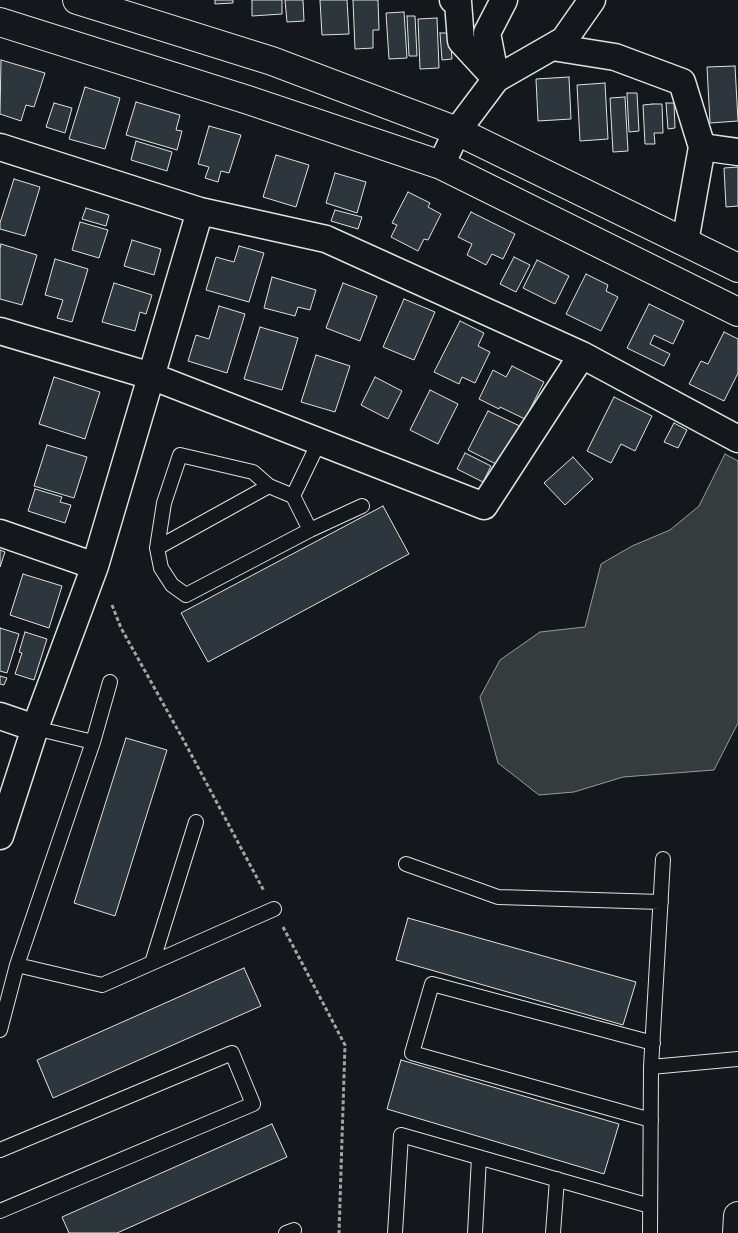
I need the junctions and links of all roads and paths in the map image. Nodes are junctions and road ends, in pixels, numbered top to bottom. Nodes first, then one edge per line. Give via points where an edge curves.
1 (77, 0) edge
2 (453, 0) edge
3 (504, 0) edge
4 (592, 0) edge
5 (0, 22) edge
6 (552, 48) junction
7 (496, 79) junction
8 (457, 131) junction
9 (0, 147) edge
10 (702, 147) junction
11 (738, 152) edge
12 (441, 165) junction
13 (200, 210) junction
14 (685, 242) junction
15 (738, 268) edge
16 (738, 312) edge
17 (0, 331) edge
18 (582, 356) junction
19 (151, 376) junction
20 (738, 439) edge
21 (319, 442) junction
22 (269, 486) junction
23 (293, 496) junction
24 (362, 506) dead end
25 (310, 530) junction
26 (0, 534) edge
27 (157, 548) junction
28 (95, 566) junction
29 (110, 682) dead end
30 (0, 716) edge
31 (35, 728) junction
32 (93, 742) junction
33 (196, 822) dead end
34 (0, 836) edge
35 (663, 859) dead end
36 (406, 864) dead end
37 (661, 902) junction
38 (274, 908) junction
39 (152, 962) junction
40 (17, 965) junction
41 (0, 1030) edge
42 (652, 1043) junction
43 (738, 1059) edge
44 (651, 1067) junction
45 (651, 1120) junction
46 (0, 1150) edge
47 (479, 1157) junction
48 (557, 1179) junction
49 (650, 1206) junction
50 (0, 1212) edge
51 (738, 1216) edge
52 (339, 1233) edge
53 (395, 1233) edge
54 (475, 1233) edge
55 (553, 1233) edge
56 (650, 1233) edge
57 (737, 1233) edge

1 - 8 street via 272,61
2 - 7 street via 458,2 461,41
3 - 7 street via 487,32
4 - 6 street via 564,40
5 - 12 street
6 - 7 street
6 - 10 street via 615,57 682,82
7 - 8 street
8 - 12 street
8 - 14 street
9 - 13 street
10 - 11 street
10 - 14 street
12 - 16 street
13 - 18 street via 326,239
13 - 19 street
14 - 15 street
17 - 19 street
18 - 20 street
18 - 21 street via 484,506
19 - 21 street
19 - 28 street
21 - 23 lane
22 - 23 lane
22 - 27 lane
22 - 27 lane via 253,472 180,455 164,503
23 - 25 lane
24 - 25 lane
25 - 27 lane via 186,595 172,584 161,568
26 - 28 street
28 - 31 street
28 - 38 path via 121,628
29 - 32 lane
30 - 31 street
31 - 32 lane
31 - 34 street
32 - 40 lane
33 - 39 lane
35 - 37 lane
36 - 37 lane via 498,897
37 - 42 lane
38 - 39 lane
38 - 52 path via 346,1045
39 - 40 lane via 102,985
40 - 41 lane
42 - 44 lane
42 - 45 lane via 432,984 412,1053
43 - 44 lane
44 - 45 lane
45 - 49 lane
46 - 50 lane via 232,1053 253,1104
47 - 48 lane
47 - 53 lane via 401,1135
47 - 54 lane
48 - 49 lane
48 - 55 lane
49 - 56 lane
51 - 57 street

